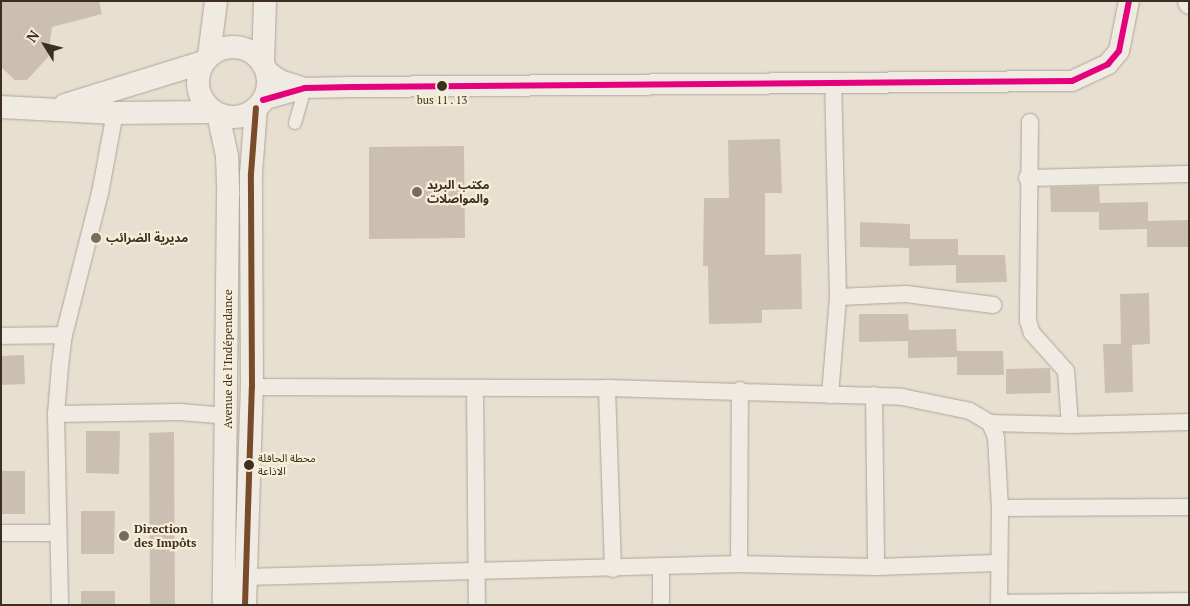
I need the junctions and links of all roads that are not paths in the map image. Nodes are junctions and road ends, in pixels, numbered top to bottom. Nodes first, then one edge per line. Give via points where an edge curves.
1 (216, 1) edge
2 (265, 1) edge
3 (1128, 1) edge
4 (207, 59) junction
5 (265, 68) junction
6 (832, 84) junction
7 (305, 88) junction
8 (260, 104) junction
9 (1, 107) edge
10 (55, 109) junction
11 (216, 113) junction
12 (115, 114) junction
13 (1030, 122) dead end
14 (295, 123) dead end
15 (1189, 174) edge
16 (1027, 178) junction
17 (838, 297) junction
18 (993, 305) dead end
19 (64, 335) junction
20 (1, 336) edge
21 (252, 387) junction
22 (475, 388) junction
23 (608, 388) junction
24 (740, 390) junction
25 (830, 395) junction
26 (874, 395) junction
27 (56, 414) junction
28 (228, 416) junction
29 (1189, 422) edge
30 (990, 423) junction
31 (1070, 426) junction
32 (1189, 507) edge
33 (1000, 508) junction
34 (1, 533) edge
35 (58, 533) junction
36 (997, 563) junction
37 (738, 564) junction
38 (661, 566) junction
39 (876, 567) junction
40 (613, 569) junction
41 (475, 574) junction
42 (245, 578) junction
43 (1189, 601) edge
44 (1171, 603) edge
45 (999, 604) edge
46 (60, 605) edge
47 (224, 605) edge
48 (245, 605) edge
49 (477, 605) edge
50 (661, 605) edge

1 - 4 main road
2 - 5 main road
3 - 6 street via 1119,51 1108,64 1072,81
4 - 5 main road via 228,47 238,47 248,50
4 - 10 main road
4 - 11 main road via 198,84 200,95
5 - 7 street via 280,80
5 - 8 main road via 268,81
6 - 7 street via 745,82
6 - 17 street
7 - 8 street
7 - 14 street
8 - 11 main road via 238,117
8 - 21 main road, Avenue de l'Indépendance via 251,174
9 - 10 main road
10 - 12 main road
11 - 12 main road
11 - 28 main road, Avenue de l'Indépendance via 228,175
12 - 19 street via 100,193
13 - 16 street
15 - 16 street via 1169,177
16 - 31 street via 1028,321 1032,333 1066,371
17 - 18 street via 906,294
17 - 25 street
19 - 20 street
19 - 27 street
21 - 22 street
21 - 42 main road, Avenue de l'Indépendance
22 - 23 street
22 - 41 street
23 - 24 street
23 - 40 street
24 - 25 street
24 - 37 street
25 - 26 street
26 - 30 street via 970,411
26 - 39 street
27 - 28 street via 180,412
27 - 35 street
28 - 47 main road, Avenue de l'Indépendance
29 - 31 street
30 - 31 street
30 - 33 street via 996,437
32 - 33 street
33 - 36 street
34 - 35 street
35 - 46 street
36 - 39 street
36 - 45 street
37 - 38 street
37 - 39 street
38 - 40 street
38 - 50 street
40 - 41 street
41 - 42 street
41 - 49 street
42 - 48 main road, Avenue de l'Indépendance
43 - 44 street
44 - 45 street

